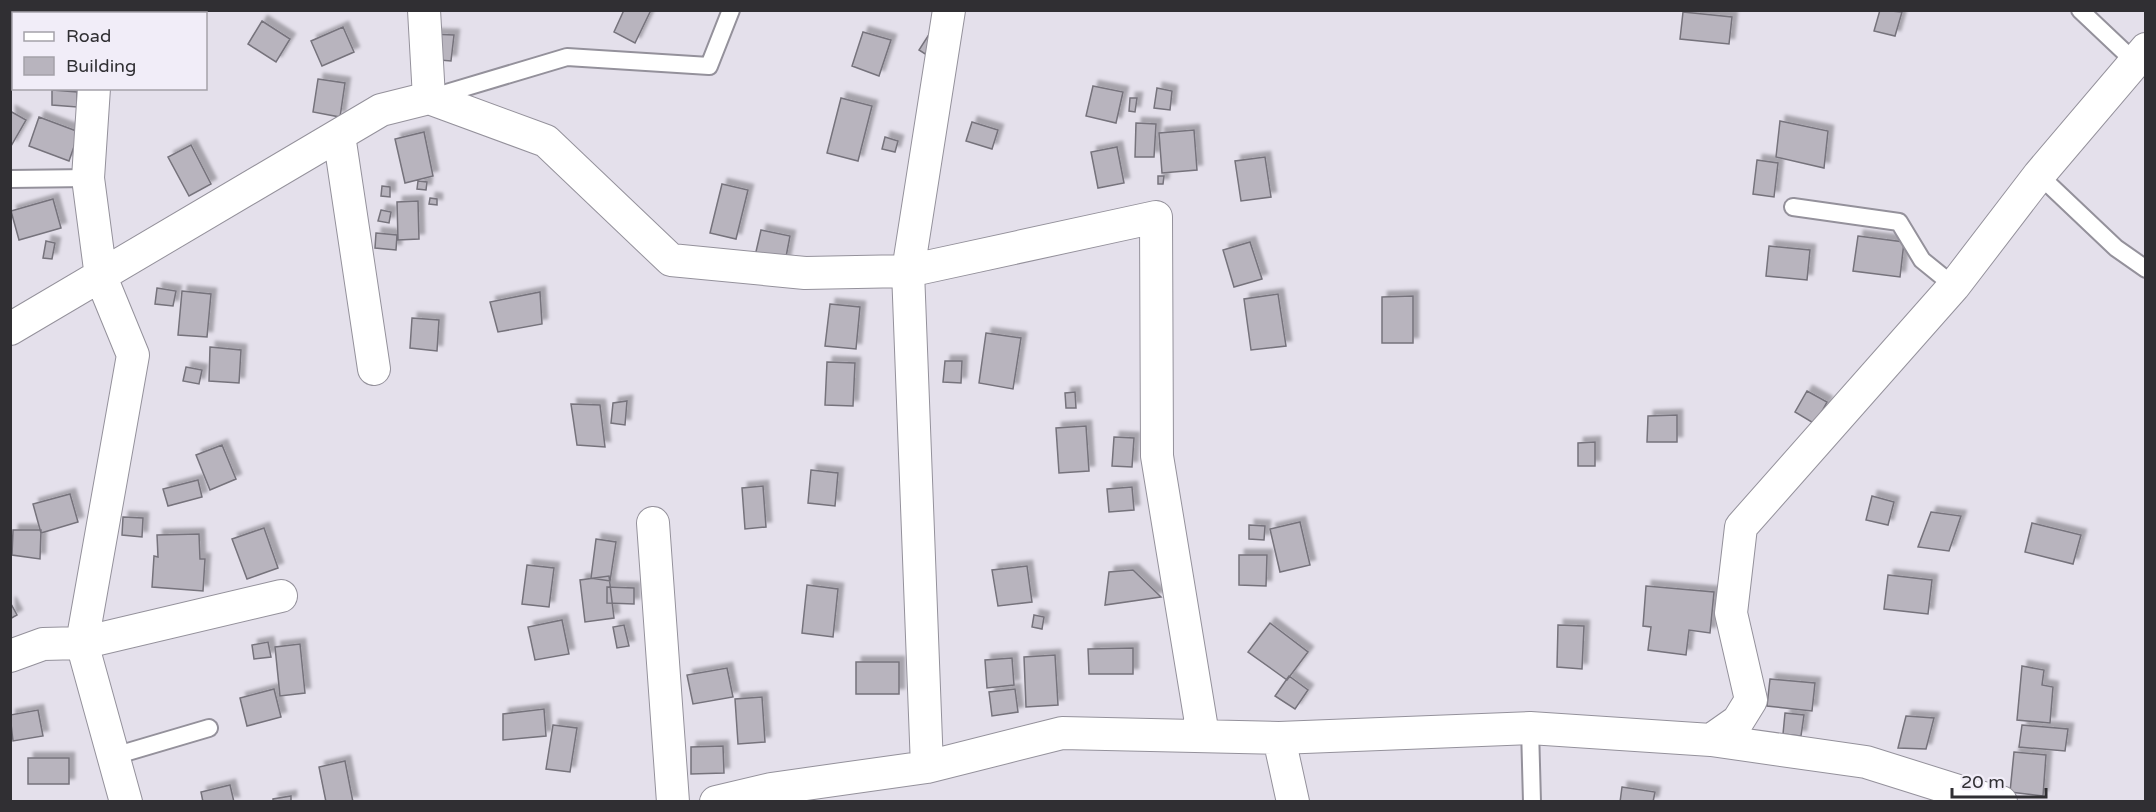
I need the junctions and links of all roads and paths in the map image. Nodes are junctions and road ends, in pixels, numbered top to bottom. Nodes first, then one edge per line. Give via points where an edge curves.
1 (424, 10) edge
2 (731, 10) edge
3 (949, 10) edge
4 (2080, 10) edge
5 (2140, 56) edge
6 (94, 90) edge
7 (429, 98) junction
8 (339, 135) junction
9 (2039, 175) junction
10 (10, 178) edge
11 (88, 178) junction
12 (1793, 207) dead end
13 (2145, 269) edge
14 (908, 271) junction
15 (101, 277) junction
16 (1954, 286) junction
17 (10, 329) edge
18 (374, 369) dead end
19 (653, 523) dead end
20 (281, 596) dead end
21 (82, 643) junction
22 (10, 656) edge
23 (209, 728) dead end
24 (1530, 728) junction
25 (1203, 735) junction
26 (1278, 738) junction
27 (1711, 740) junction
28 (114, 756) junction
29 (927, 767) junction
30 (772, 795) edge
31 (1979, 799) edge
32 (126, 801) edge
33 (673, 801) edge
34 (716, 801) edge
35 (1293, 801) edge
36 (1532, 801) edge

1 - 7 street
2 - 7 lane via 709,66 567,57
3 - 14 street
4 - 5 lane
5 - 9 street
6 - 11 street
7 - 8 street via 381,110
7 - 14 street via 546,141 670,260 805,273
8 - 15 street
8 - 18 street
9 - 13 lane via 2116,248
9 - 16 street
10 - 11 lane
11 - 15 street
12 - 16 lane via 1899,222 1922,260
14 - 25 street via 1156,217 1157,456
14 - 29 street
15 - 17 street
15 - 21 street via 133,355
16 - 27 street via 1741,527 1731,613 1751,700 1738,721
19 - 33 street
20 - 21 street
21 - 22 street via 43,644
21 - 28 street
23 - 28 lane
24 - 26 street
24 - 27 street
24 - 36 lane
25 - 26 street
25 - 29 street via 1062,733
26 - 35 street
27 - 31 street via 1866,762
28 - 32 street
29 - 30 street
30 - 34 street

